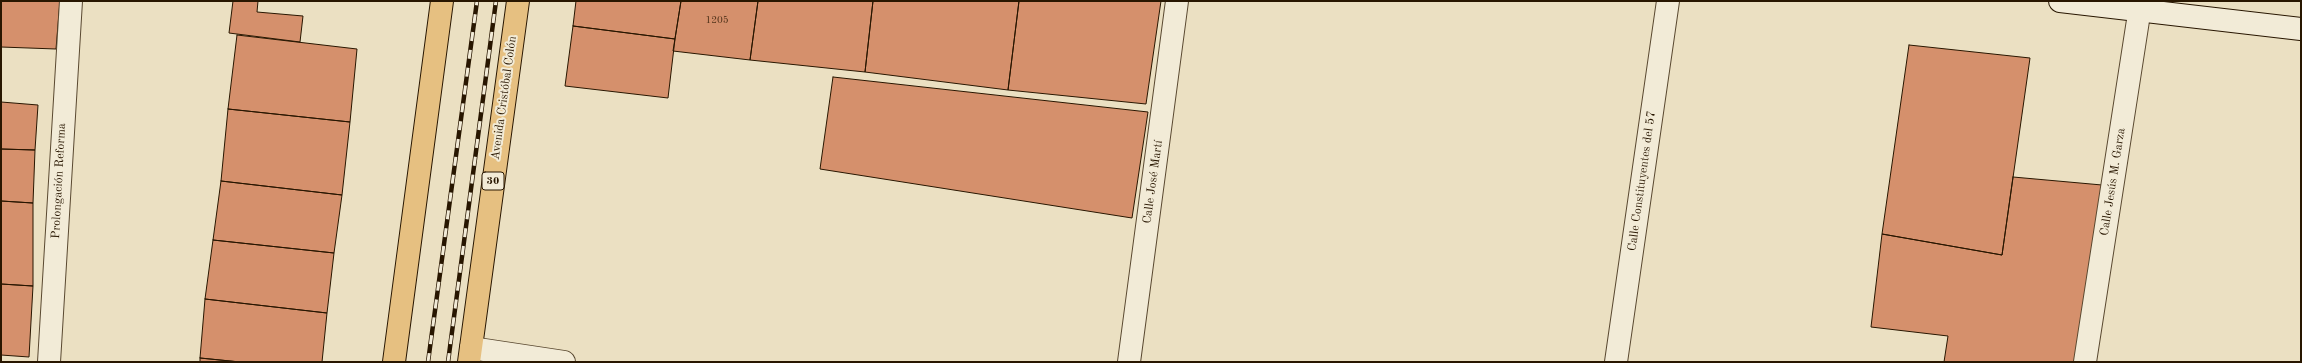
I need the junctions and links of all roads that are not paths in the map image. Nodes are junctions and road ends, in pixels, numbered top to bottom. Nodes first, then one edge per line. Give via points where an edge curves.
1 (72, 1) edge
2 (442, 1) edge
3 (518, 1) edge
4 (1177, 1) edge
5 (1668, 1) edge
6 (2060, 1) edge
7 (2140, 6) edge
8 (2301, 29) edge
9 (470, 355) edge
10 (49, 362) edge
11 (394, 362) edge
12 (564, 362) edge
13 (1129, 362) edge
14 (1616, 362) edge
15 (2085, 362) edge

1 - 10 street, Prolongación Reforma
2 - 11 main road
3 - 9 main road, Avenida Cristóbal Colón / 30
4 - 13 street, Calle José Martí
5 - 14 street, Calle Constituyentes del 57
6 - 7 street
7 - 8 street
7 - 15 street, Calle Jesús M. Garza
9 - 12 street

